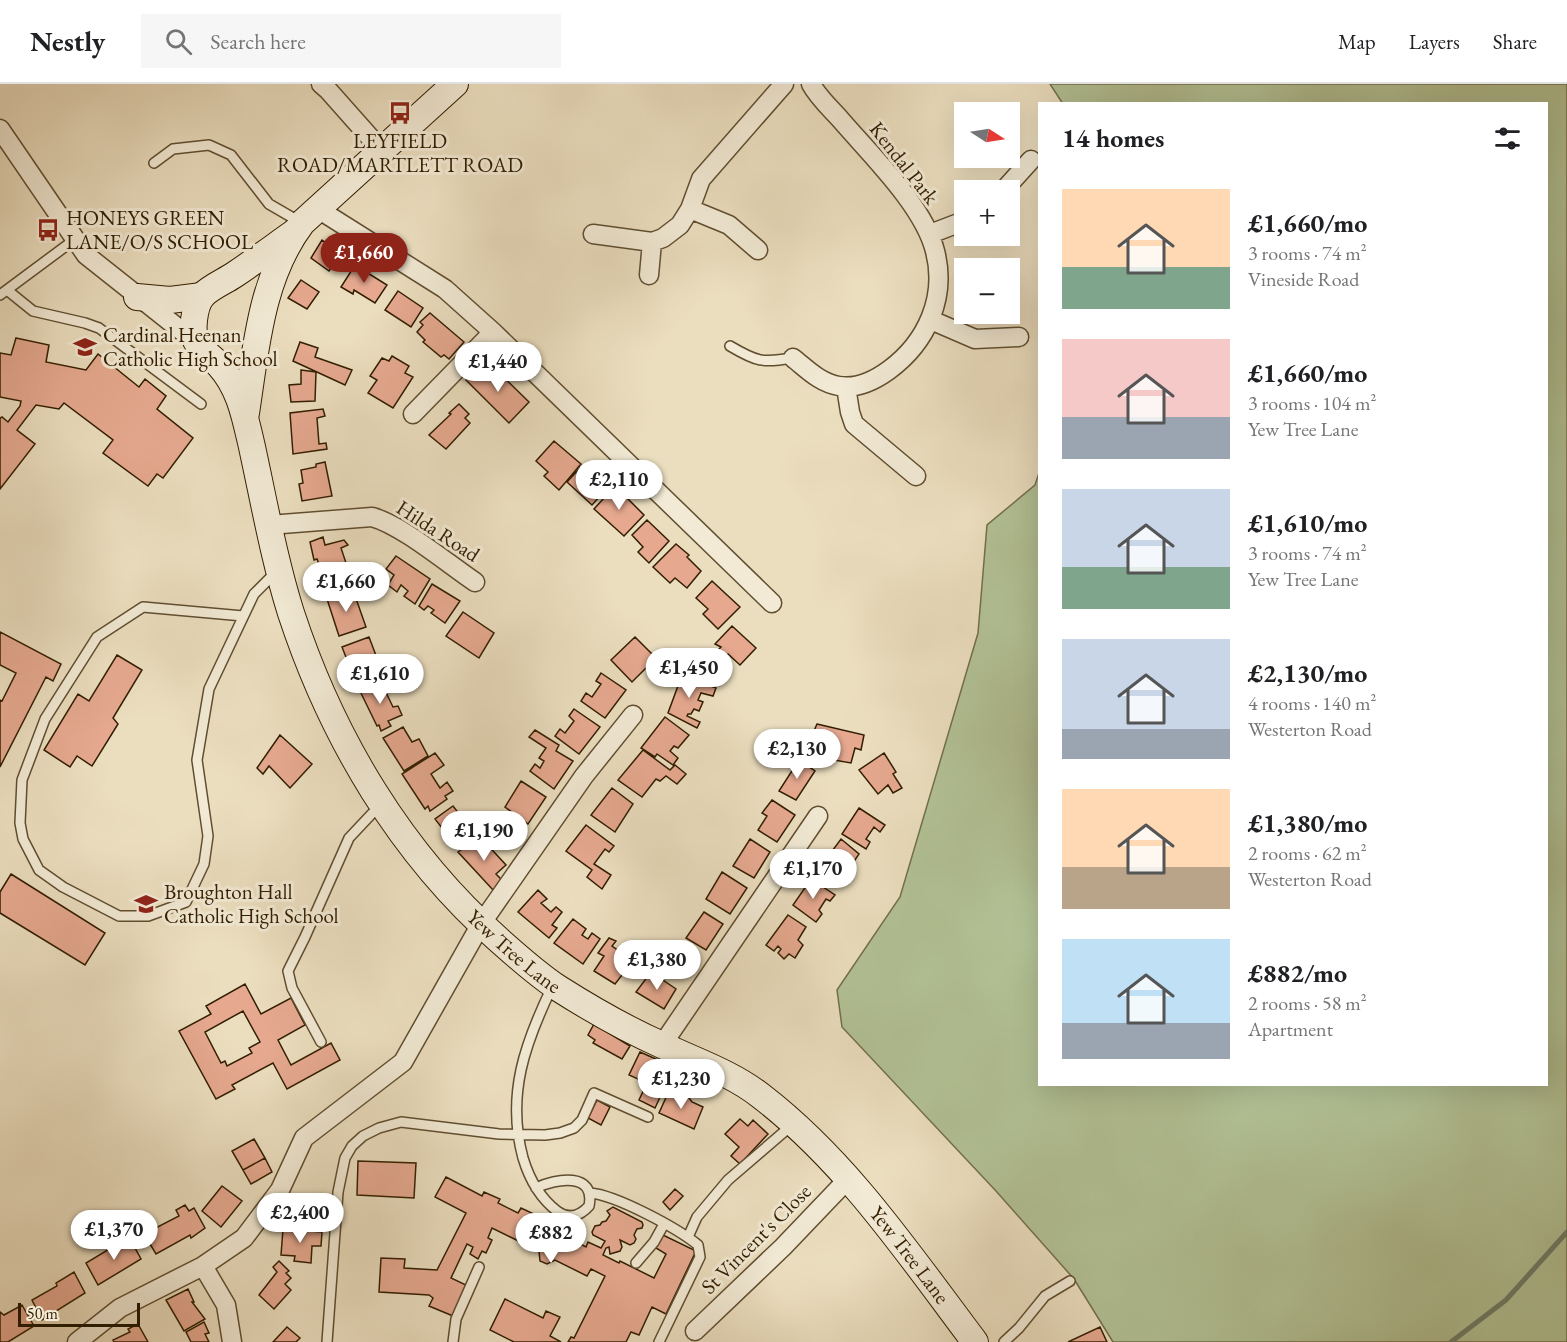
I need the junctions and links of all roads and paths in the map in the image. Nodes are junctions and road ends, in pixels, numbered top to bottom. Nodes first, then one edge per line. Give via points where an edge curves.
1 (321, 84) edge
2 (455, 84) edge
3 (784, 84) edge
4 (810, 84) edge
5 (0, 129) edge
6 (383, 152) junction
7 (1031, 160) dead end
8 (154, 163) dead end
9 (1013, 180) edge
10 (690, 209) junction
11 (305, 221) junction
12 (954, 225) edge
13 (593, 234) dead end
14 (930, 234) junction
15 (74, 240) junction
16 (652, 242) junction
17 (758, 250) dead end
18 (233, 275) junction
19 (649, 275) dead end
20 (270, 290) junction
21 (3, 293) edge
22 (202, 296) junction
23 (137, 297) junction
24 (931, 321) junction
25 (258, 332) junction
26 (493, 332) junction
27 (1019, 337) dead end
28 (730, 346) dead end
29 (204, 349) junction
30 (793, 358) joint
31 (846, 387) junction
32 (201, 404) dead end
33 (413, 414) dead end
34 (245, 416) junction
35 (916, 476) dead end
36 (269, 525) junction
37 (279, 570) junction
38 (475, 582) dead end
39 (772, 603) dead end
40 (243, 616) junction
41 (633, 715) dead end
42 (381, 804) junction
43 (818, 816) dead end
44 (481, 924) junction
45 (554, 985) junction
46 (321, 1042) dead end
47 (662, 1045) junction
48 (648, 1117) dead end
49 (794, 1123) junction
50 (517, 1135) junction
51 (848, 1179) junction
52 (536, 1188) junction
53 (590, 1193) junction
54 (664, 1224) junction
55 (688, 1237) junction
56 (636, 1263) dead end
57 (203, 1266) junction
58 (479, 1267) dead end
59 (1070, 1281) dead end
60 (695, 1331) dead end
61 (77, 1342) edge
62 (232, 1342) edge
63 (327, 1342) edge
64 (453, 1342) edge
65 (659, 1342) edge
66 (975, 1342) edge
67 (1004, 1342) edge

1 - 6 street
2 - 6 street
3 - 10 street via 701,179
4 - 14 street, Kendal Park via 903,193
5 - 15 street
6 - 11 street
7 - 9 street
8 - 11 lane via 173,149 209,145 231,155 269,204
10 - 16 street via 673,231
10 - 17 street via 729,225
11 - 18 street
11 - 20 street via 279,262
11 - 26 street via 445,289
12 - 14 street
13 - 16 street
14 - 24 street, Kendal Park via 939,278
15 - 21 lane
15 - 23 street via 86,255
16 - 19 street
18 - 20 street via 255,274
18 - 22 street
20 - 25 street
21 - 32 lane via 33,311 99,328
22 - 23 street via 170,300
22 - 29 street via 194,320
23 - 29 street
24 - 27 street via 975,339
24 - 31 street, Kendal Park via 916,345 895,366 867,383
25 - 29 street via 253,343 242,351
25 - 34 street
26 - 33 street
26 - 39 street
28 - 30 lane via 767,362
29 - 34 street via 232,383
30 - 31 street via 820,380
31 - 35 street via 854,424
34 - 36 street, Yew Tree Lane
36 - 37 street, Yew Tree Lane
36 - 38 street, Hilda Road via 372,517 401,531
37 - 40 lane via 254,594
37 - 42 street, Yew Tree Lane via 292,616 326,701
40 - 40 lane via 143,607 97,638 45,719 22,780 20,824 39,870 119,916 148,916 186,903 204,864 208,836 197,760 209,689
41 - 44 street via 584,776
42 - 44 street, Yew Tree Lane via 414,850
42 - 46 lane via 349,838 288,971 292,988
43 - 47 street
44 - 45 street, Yew Tree Lane
44 - 57 street via 403,1062 304,1138 280,1190 244,1238
45 - 47 street, Yew Tree Lane
45 - 50 lane via 536,1022 519,1077
47 - 49 street, Yew Tree Lane via 736,1079
48 - 50 lane via 594,1093 574,1128 544,1135
49 - 51 street, Yew Tree Lane
49 - 55 lane via 728,1180 697,1217
50 - 52 lane via 527,1172
50 - 63 lane via 401,1122 379,1128 352,1146 345,1158 338,1192
51 - 60 street, St Vincent's Close
51 - 66 street, Yew Tree Lane
52 - 53 lane via 554,1181 576,1181 588,1187
52 - 53 lane via 558,1212 569,1217 589,1206
53 - 54 lane via 602,1194
54 - 55 lane
54 - 56 lane
55 - 65 lane via 698,1245 700,1257
57 - 61 street via 120,1308
57 - 62 street via 226,1305
58 - 64 lane via 456,1319
59 - 67 lane via 1045,1296

